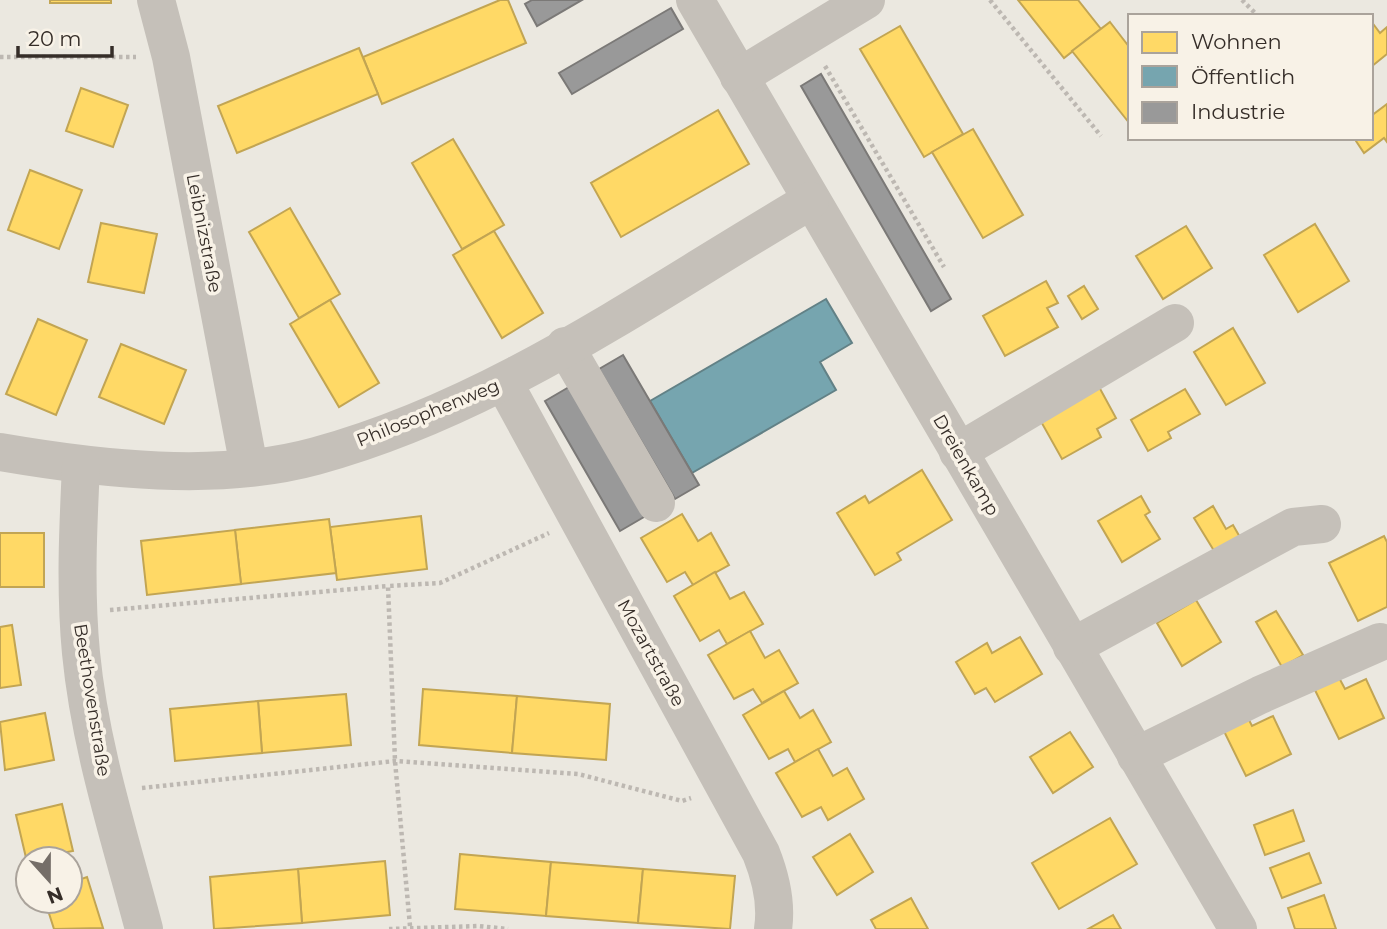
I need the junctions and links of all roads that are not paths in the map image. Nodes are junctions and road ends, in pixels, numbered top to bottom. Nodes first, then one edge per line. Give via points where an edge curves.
1 (156, 0) edge
2 (695, 0) edge
3 (866, 0) edge
4 (739, 77) junction
5 (810, 201) junction
6 (1175, 323) dead end
7 (565, 346) junction
8 (503, 383) junction
9 (0, 452) edge
10 (958, 452) junction
11 (81, 466) junction
12 (248, 467) junction
13 (656, 503) dead end
14 (1322, 524) dead end
15 (1380, 642) dead end
16 (1072, 647) junction
17 (1136, 755) junction
18 (783, 923) edge
19 (144, 929) edge
20 (1238, 929) edge

1 - 12 street, Leibnizstraße via 171,57
2 - 4 street, Dreienkamp
3 - 4 street
4 - 5 street, Dreienkamp
5 - 7 street, Philosophenweg
5 - 10 street, Dreienkamp
6 - 10 street
7 - 8 street, Philosophenweg
7 - 13 street
8 - 12 street, Philosophenweg via 449,409 315,456
8 - 18 street, Mozartstraße via 770,873
9 - 11 street, Philosophenweg
10 - 16 street, Dreienkamp
11 - 12 street, Philosophenweg
11 - 19 street, Beethovenstraße via 76,569 81,655 107,792
14 - 16 street via 1293,527
15 - 17 street
16 - 17 street, Dreienkamp
17 - 20 street, Dreienkamp

